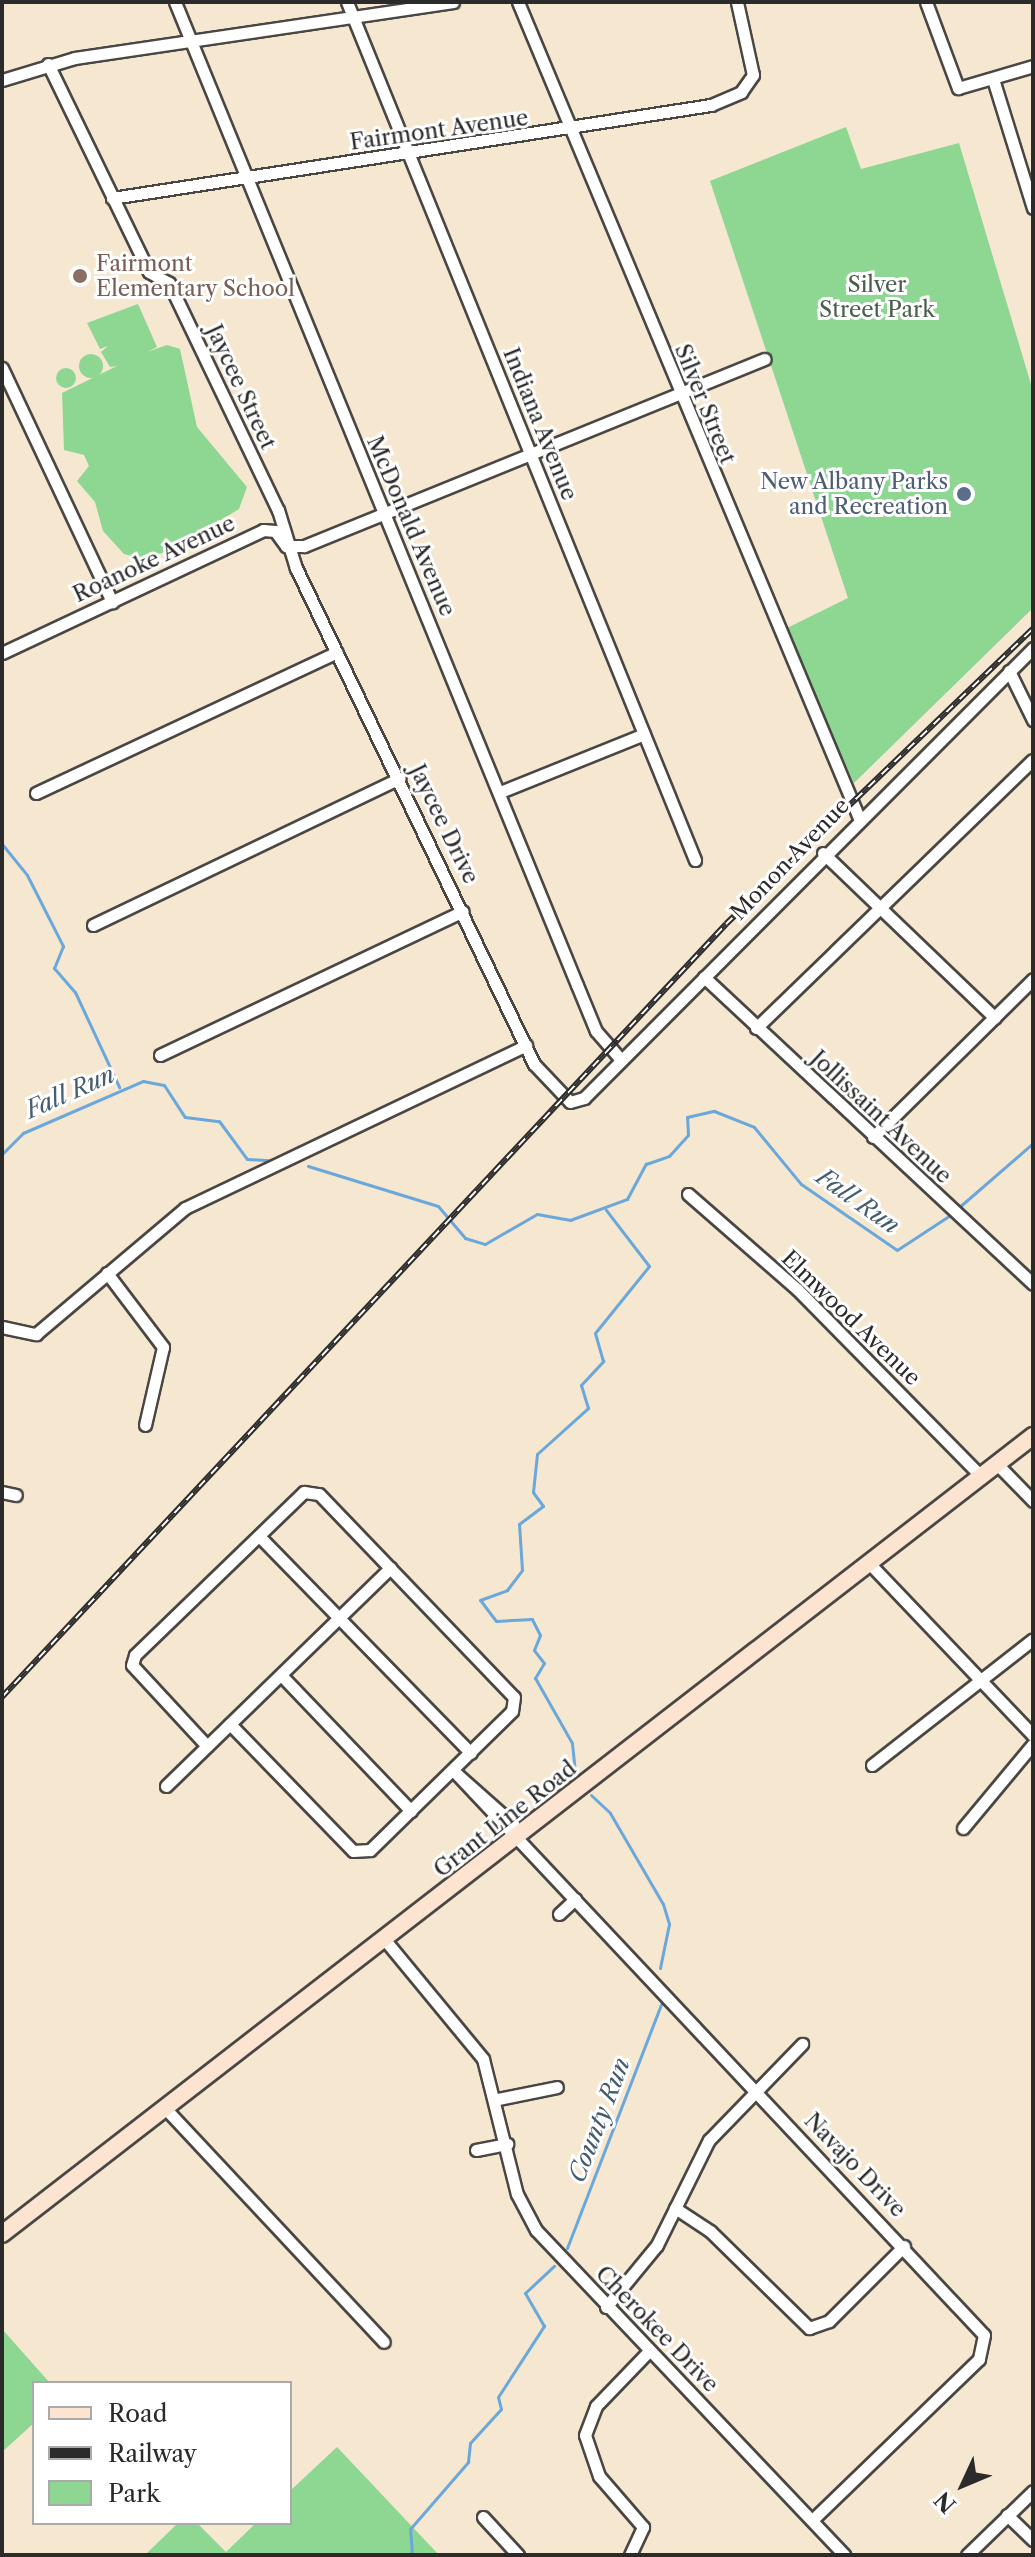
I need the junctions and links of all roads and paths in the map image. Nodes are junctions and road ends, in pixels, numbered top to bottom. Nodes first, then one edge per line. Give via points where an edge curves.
1 (175, 2) edge
2 (347, 2) edge
3 (453, 2) edge
4 (518, 2) edge
5 (737, 2) edge
6 (926, 2) edge
7 (353, 17) junction
8 (192, 41) junction
9 (48, 64) junction
10 (1033, 66) edge
11 (993, 79) junction
12 (2, 80) edge
13 (570, 131) junction
14 (409, 154) junction
15 (247, 178) junction
16 (112, 198) junction
17 (1033, 208) edge
18 (764, 359) dead end
19 (2, 368) edge
20 (679, 393) junction
21 (531, 454) junction
22 (385, 513) junction
23 (289, 547) junction
24 (112, 602) junction
25 (1033, 648) edge
26 (337, 652) junction
27 (2, 653) edge
28 (1009, 671) junction
29 (1033, 720) edge
30 (644, 734) junction
31 (1033, 760) edge
32 (400, 778) junction
33 (500, 792) junction
34 (36, 793) dead end
35 (859, 818) junction
36 (823, 853) junction
37 (695, 860) dead end
38 (881, 908) junction
39 (463, 911) junction
40 (93, 925) dead end
41 (704, 977) junction
42 (1033, 979) edge
43 (995, 1018) junction
44 (756, 1028) junction
45 (526, 1045) junction
46 (160, 1055) dead end
47 (620, 1059) junction
48 (579, 1101) joint
49 (873, 1137) junction
50 (688, 1194) dead end
51 (107, 1273) junction
52 (1033, 1284) edge
53 (2, 1327) edge
54 (145, 1425) dead end
55 (1033, 1436) edge
56 (998, 1465) junction
57 (982, 1477) junction
58 (2, 1492) edge
59 (16, 1495) dead end
60 (1033, 1501) edge
61 (259, 1536) junction
62 (869, 1563) junction
63 (390, 1568) junction
64 (339, 1618) junction
65 (1033, 1639) edge
66 (281, 1675) junction
67 (980, 1680) junction
68 (230, 1724) junction
69 (1033, 1735) edge
70 (1033, 1744) edge
71 (207, 1746) junction
72 (471, 1753) junction
73 (872, 1765) dead end
74 (456, 1772) junction
75 (166, 1786) dead end
76 (411, 1811) junction
77 (963, 1828) dead end
78 (515, 1836) junction
79 (575, 1899) junction
80 (559, 1914) dead end
81 (385, 1940) junction
82 (802, 2044) dead end
83 (557, 2087) dead end
84 (754, 2090) junction
85 (498, 2099) junction
86 (165, 2108) junction
87 (507, 2144) junction
88 (476, 2150) dead end
89 (675, 2208) junction
90 (2, 2234) edge
91 (904, 2246) junction
92 (606, 2307) junction
93 (384, 2342) dead end
94 (649, 2351) junction
95 (1033, 2491) edge
96 (1007, 2515) junction
97 (483, 2517) dead end
98 (812, 2520) junction
99 (1033, 2540) edge
100 (518, 2555) edge
101 (630, 2555) edge
102 (844, 2555) edge
103 (967, 2555) edge

1 - 8 street, McDonald Avenue
2 - 7 street, Indiana Avenue
3 - 7 street
4 - 13 street, Silver Street
5 - 13 street, Fairmont Avenue via 754,68 746,87 719,102
6 - 11 street via 948,75 962,88
7 - 8 street
7 - 14 street, Indiana Avenue
8 - 9 street
8 - 15 street, McDonald Avenue
9 - 12 street
9 - 16 street, Jaycee Street
10 - 11 street
11 - 17 street
13 - 14 street, Fairmont Avenue
13 - 20 street, Silver Street
14 - 15 street, Fairmont Avenue
14 - 21 street, Indiana Avenue
15 - 16 street, Fairmont Avenue
15 - 22 street, McDonald Avenue
16 - 23 street, Jaycee Street via 149,272 169,283
18 - 20 street
19 - 24 street
20 - 21 street
20 - 35 street, Silver Street
21 - 22 street
21 - 30 street, Indiana Avenue
22 - 23 street
22 - 33 street, McDonald Avenue
23 - 24 street, Roanoke Avenue via 275,531 263,530
23 - 26 street, Jaycee Drive
24 - 27 street, Roanoke Avenue
25 - 28 street, Monon Avenue
26 - 32 street, Jaycee Drive
26 - 34 street
28 - 29 street
28 - 35 street, Monon Avenue
30 - 33 street
30 - 37 street, Indiana Avenue
31 - 38 street
32 - 39 street, Jaycee Drive
32 - 40 street
33 - 47 street, McDonald Avenue via 596,1031
35 - 36 street, Monon Avenue
36 - 38 street
36 - 41 street, Monon Avenue
38 - 43 street
38 - 44 street
39 - 45 street, Jaycee Drive
39 - 46 street
41 - 44 street, Jollissaint Avenue
41 - 47 street, Monon Avenue
42 - 43 street
43 - 49 street
44 - 49 street, Jollissaint Avenue
45 - 48 street, Jaycee Drive via 548,1085
45 - 51 street via 170,1218
47 - 48 street, Monon Avenue
49 - 52 street, Jollissaint Avenue
50 - 57 street, Elmwood Avenue via 797,1289
51 - 53 street via 36,1334
51 - 54 street via 163,1347
55 - 56 main road, Grant Line Road
56 - 57 main road, Grant Line Road
56 - 60 street
57 - 62 main road, Grant Line Road
58 - 59 street
61 - 63 street via 304,1492 319,1494
61 - 64 street
61 - 71 street via 132,1665
62 - 67 street
62 - 78 main road, Grant Line Road
63 - 64 street
63 - 72 street via 514,1697 512,1711
64 - 66 street
64 - 72 street
65 - 67 street
66 - 68 street
66 - 76 street
67 - 69 street
67 - 73 street
68 - 71 street
68 - 76 street via 353,1851 370,1850
70 - 77 street
71 - 75 street
72 - 74 street
74 - 76 street
74 - 78 street, Navajo Drive
78 - 79 street, Navajo Drive
78 - 81 main road, Grant Line Road
79 - 80 street
79 - 84 street, Navajo Drive
81 - 85 street, Cherokee Drive via 468,2034
81 - 86 main road, Grant Line Road
82 - 84 street
83 - 85 street
84 - 89 street via 709,2140
84 - 91 street, Navajo Drive
85 - 87 street, Cherokee Drive
86 - 90 main road, Grant Line Road
86 - 93 street
87 - 88 street
87 - 92 street, Cherokee Drive via 529,2218
89 - 91 street via 710,2231 809,2328 829,2321
89 - 92 street via 644,2266
91 - 98 street, Navajo Drive via 980,2327 984,2352
92 - 94 street, Cherokee Drive
94 - 98 street, Cherokee Drive
94 - 101 street via 596,2406 585,2435 599,2476 643,2527
95 - 96 street
96 - 99 street
96 - 103 street
97 - 100 street
98 - 102 street, Cherokee Drive

